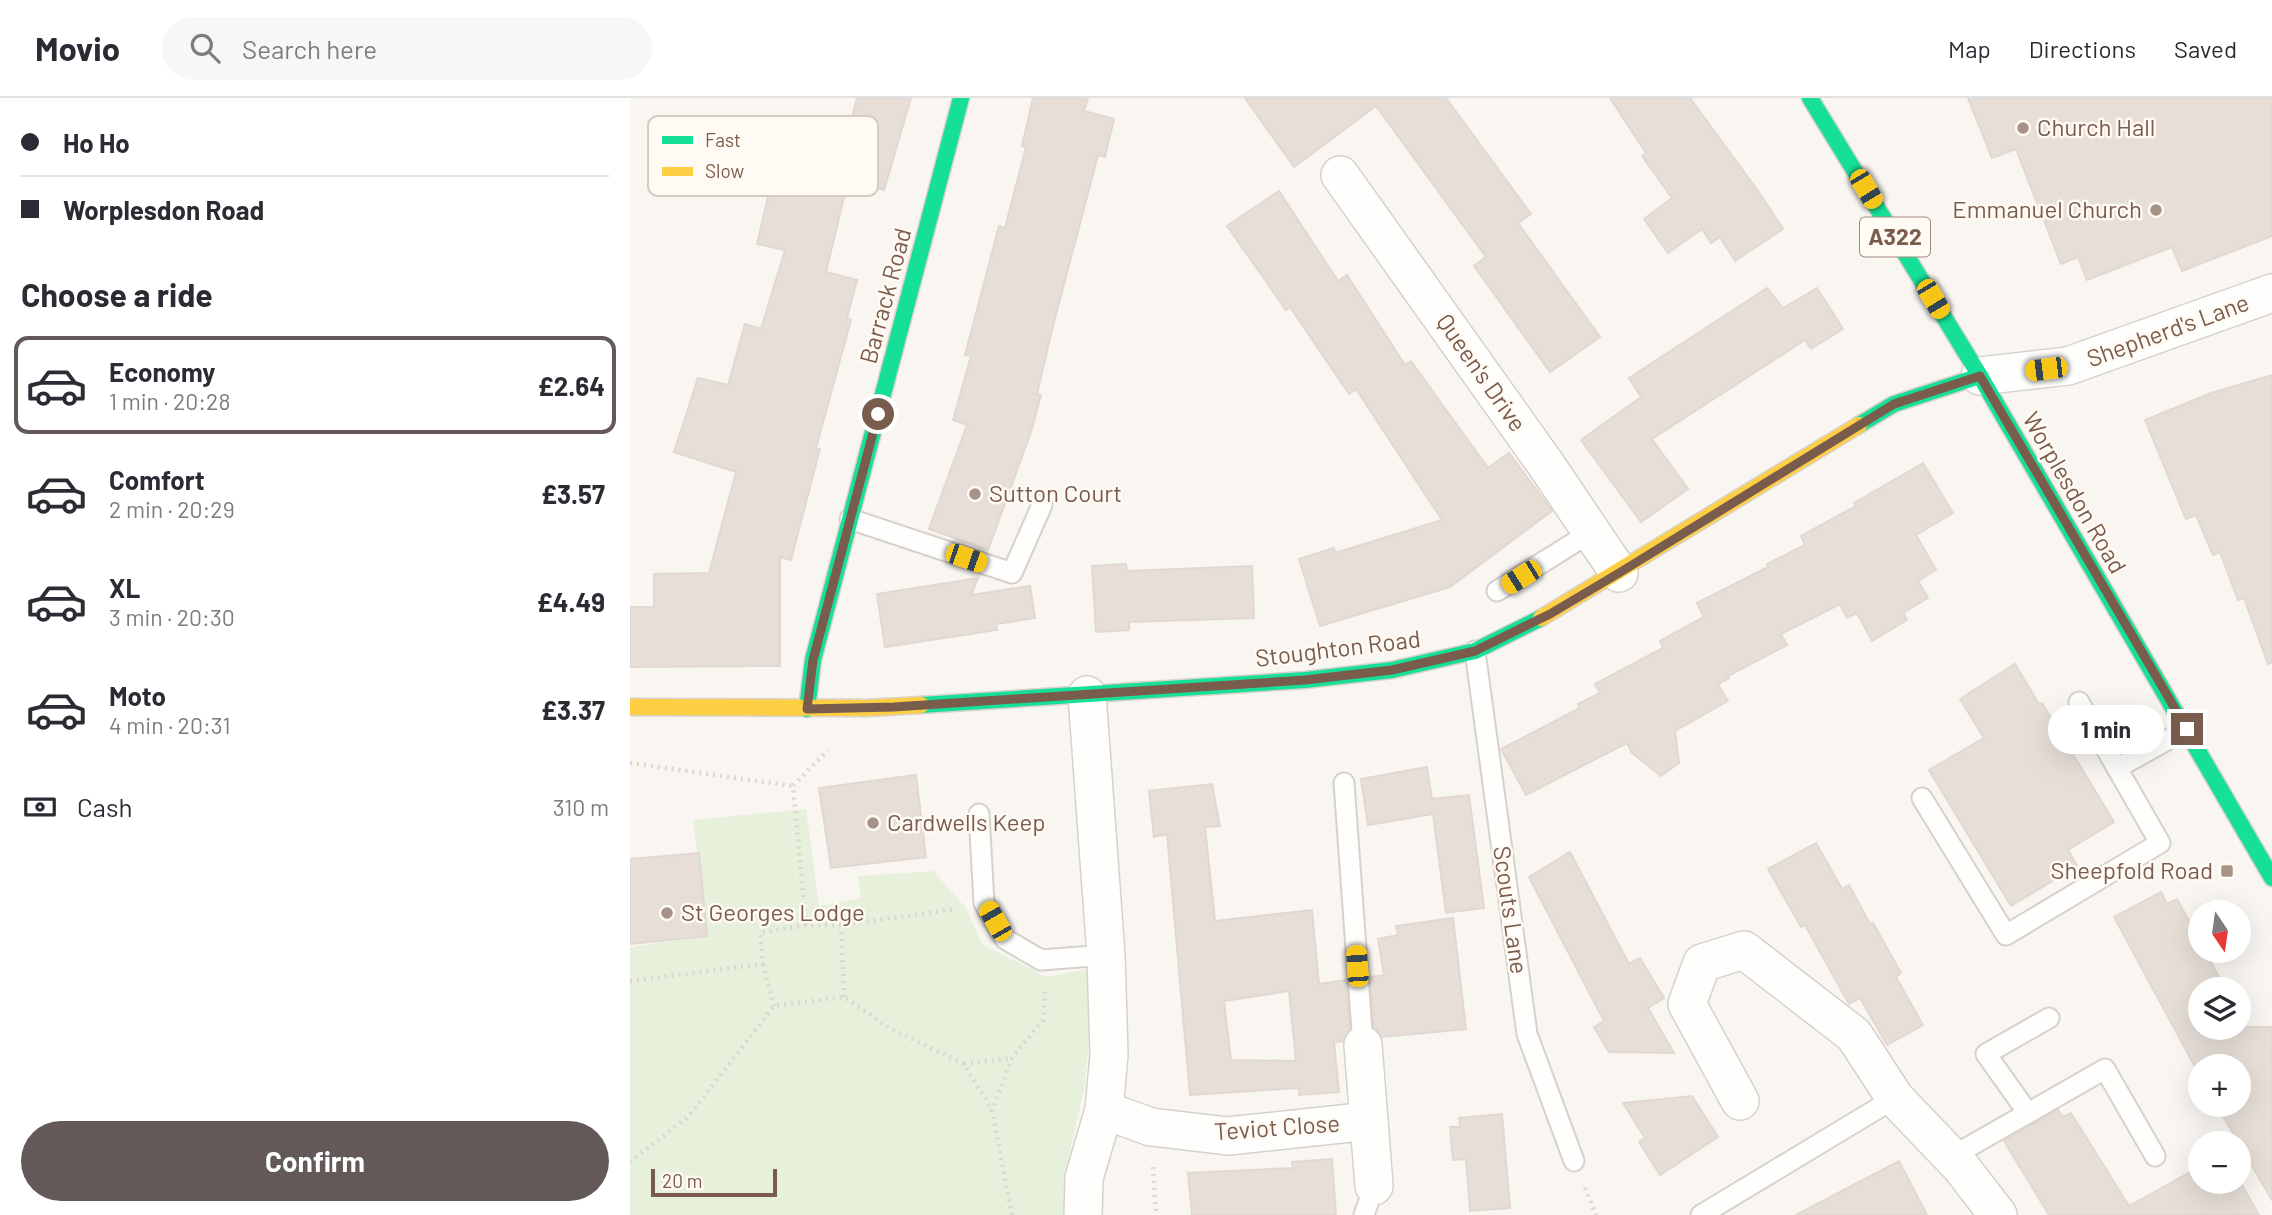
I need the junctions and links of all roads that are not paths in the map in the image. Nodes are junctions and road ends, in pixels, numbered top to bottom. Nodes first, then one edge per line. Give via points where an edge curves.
1 (961, 98) edge
2 (1810, 98) edge
3 (1340, 175) dead end
4 (2272, 293) edge
5 (1980, 376) junction
6 (1042, 505) dead end
7 (850, 519) junction
8 (1591, 532) junction
9 (1619, 573) junction
10 (1497, 592) dead end
11 (1475, 651) junction
12 (1087, 695) junction
13 (2079, 702) dead end
14 (630, 707) edge
15 (807, 709) junction
16 (2187, 729) junction
17 (2117, 768) junction
18 (1344, 783) dead end
19 (1922, 798) dead end
20 (979, 814) dead end
21 (2272, 878) edge
22 (1106, 955) junction
23 (2049, 1018) dead end
24 (1363, 1045) joint
25 (1895, 1098) junction
26 (1740, 1101) dead end
27 (1104, 1110) junction
28 (2028, 1113) junction
29 (1368, 1121) junction
30 (2155, 1156) dead end
31 (1951, 1157) junction
32 (1574, 1161) dead end
33 (1369, 1200) edge
34 (1083, 1215) edge
35 (1701, 1215) edge
36 (1998, 1215) edge

1 - 7 street, Barrack Road
2 - 5 street, Worplesdon Road / A322
3 - 8 street, Queen's Drive
4 - 5 street, Shepherd's Lane via 2068,366
5 - 9 street, Stoughton Road via 1894,404
5 - 16 street, Worplesdon Road / A322
6 - 7 lane via 1012,573
7 - 15 street, Barrack Road via 813,660
8 - 9 street, Queen's Drive
8 - 10 lane
9 - 11 street, Stoughton Road
11 - 12 street, Stoughton Road via 1392,670 1305,680
11 - 32 lane, Scouts Lane via 1527,1034
12 - 15 street, Stoughton Road
12 - 22 street
13 - 17 lane
14 - 15 street, Stoughton Road
16 - 17 lane
16 - 21 street, Worplesdon Road / A322
17 - 19 lane via 2160,843 2006,935
18 - 24 lane
20 - 22 lane via 984,903 1005,939 1041,960
22 - 27 street via 1109,1055
23 - 28 lane via 1986,1054
24 - 29 street, Teviot Close
25 - 26 street via 1854,1035 1744,950 1702,963 1687,1004
25 - 31 street
25 - 35 lane
27 - 29 street, Teviot Close via 1151,1127 1228,1136
27 - 34 street via 1084,1178
28 - 30 lane via 2105,1069
28 - 31 lane
29 - 33 street, Teviot Close
31 - 36 street

